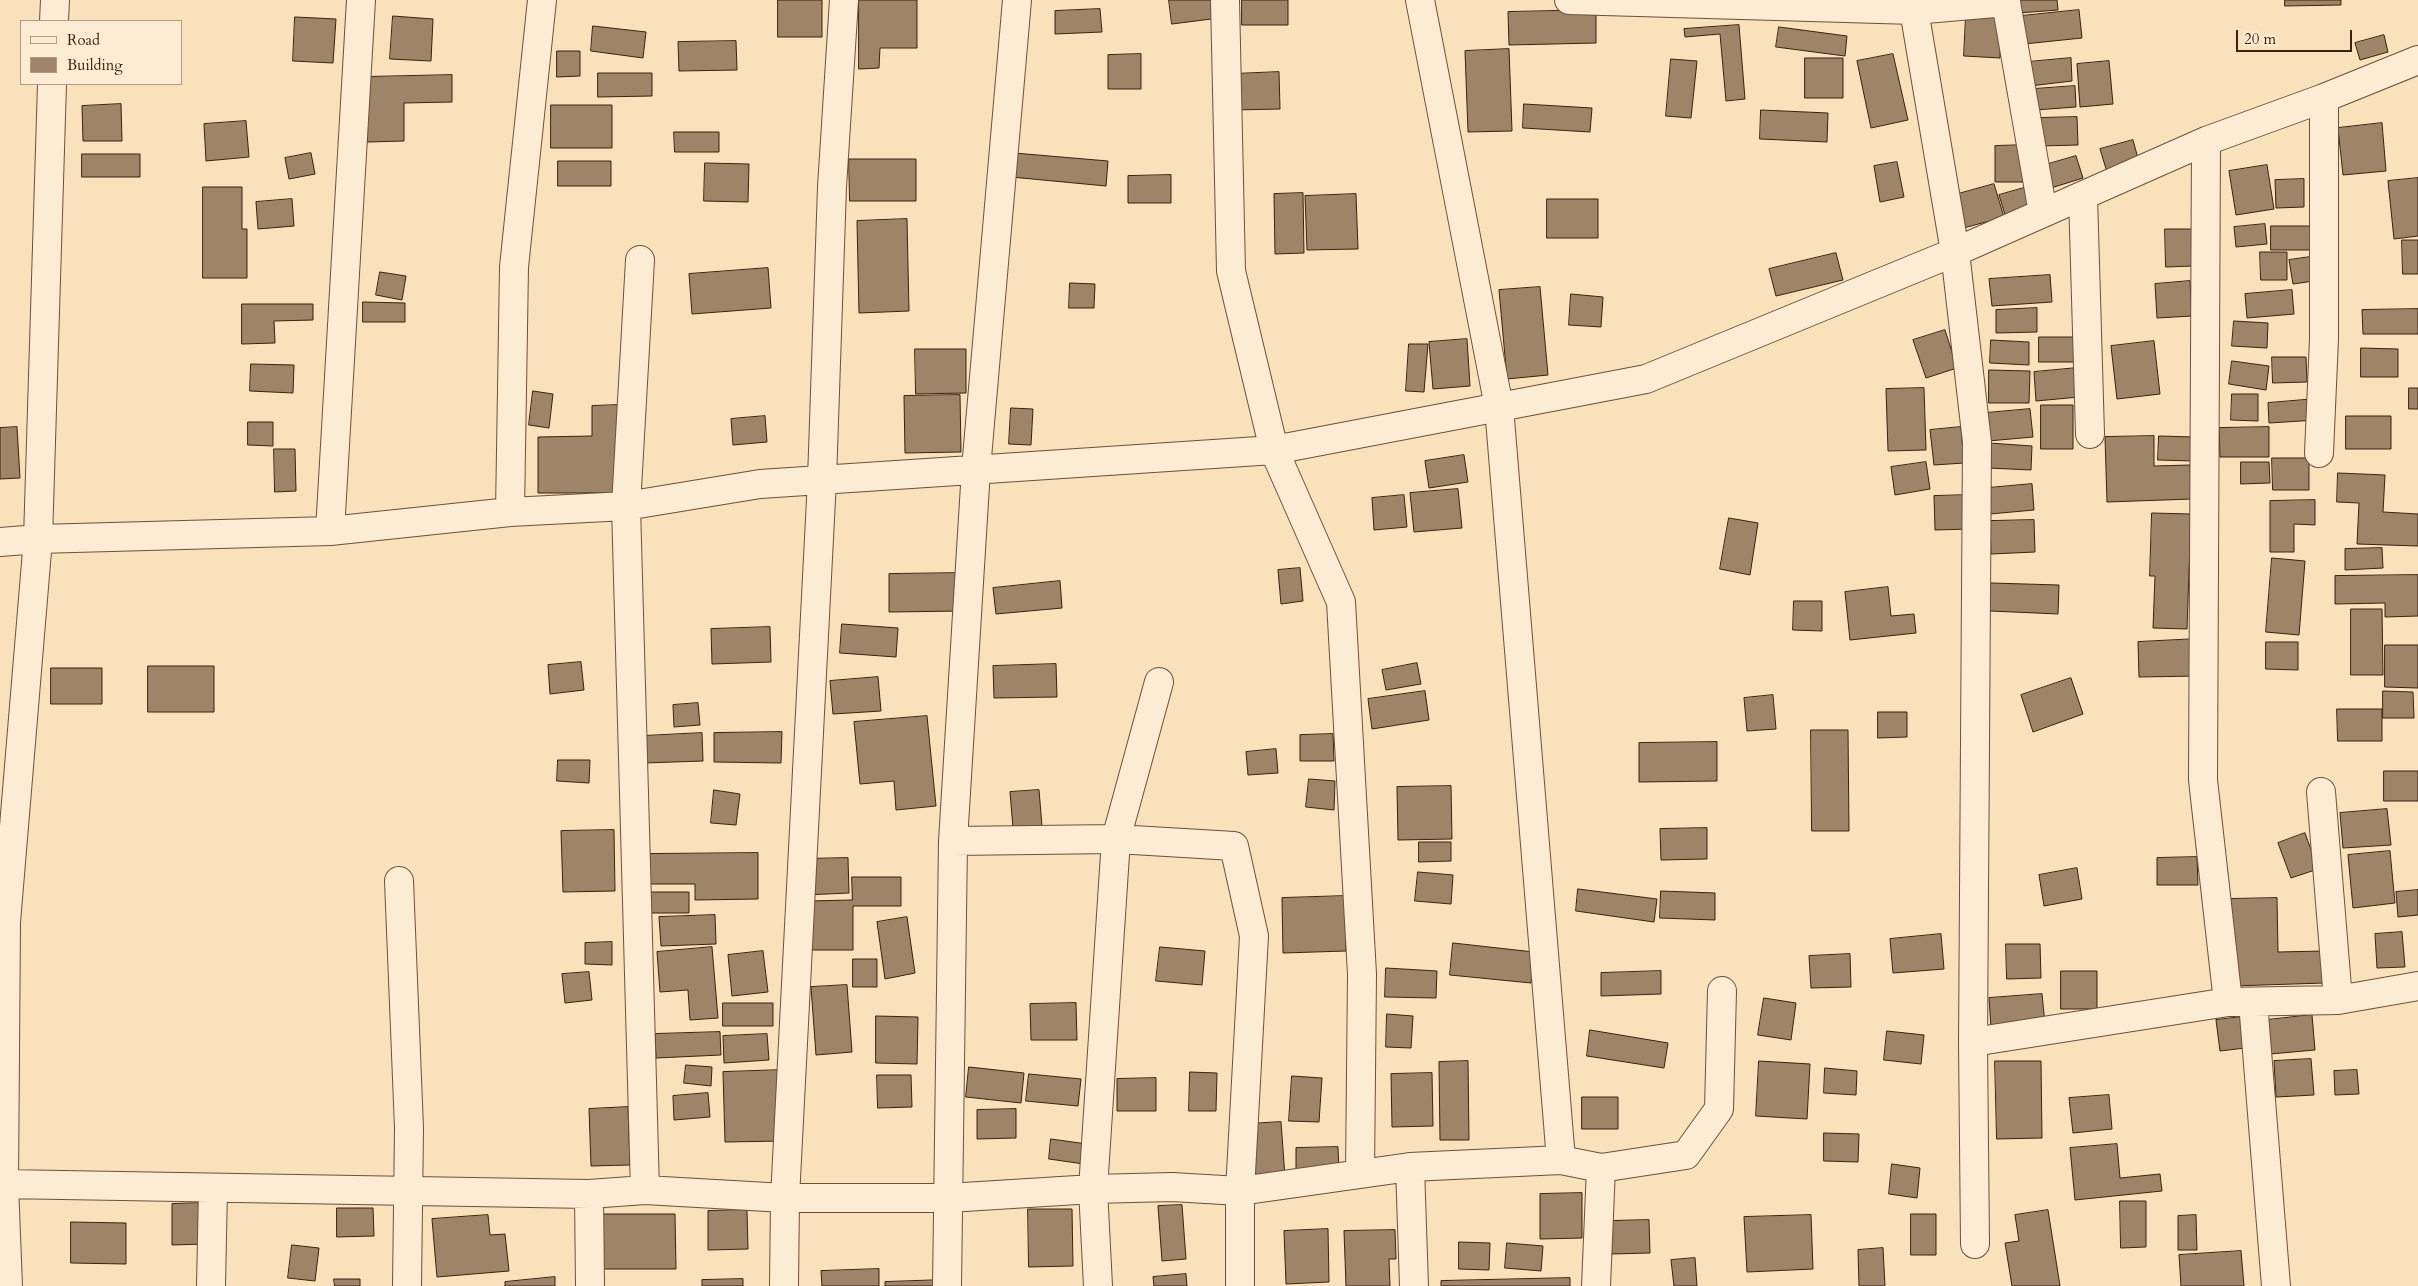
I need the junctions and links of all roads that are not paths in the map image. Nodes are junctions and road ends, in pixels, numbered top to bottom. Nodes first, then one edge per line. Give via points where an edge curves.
1 (54, 0) edge
2 (361, 0) edge
3 (542, 0) edge
4 (844, 0) edge
5 (1017, 0) edge
6 (1225, 0) edge
7 (1420, 0) edge
8 (1575, 0) edge
9 (1701, 2) edge
10 (1914, 10) junction
11 (54, 20) edge
12 (2418, 60) edge
13 (52, 85) edge
14 (2324, 98) junction
15 (2206, 141) junction
16 (2083, 196) junction
17 (2043, 213) junction
18 (1955, 252) junction
19 (640, 260) dead end
20 (1498, 407) junction
21 (2090, 434) dead end
22 (1274, 450) junction
23 (2319, 453) dead end
24 (976, 469) junction
25 (822, 480) junction
26 (626, 506) junction
27 (510, 512) junction
28 (330, 531) junction
29 (38, 539) junction
30 (0, 542) edge
31 (1159, 682) dead end
32 (2321, 792) dead end
33 (1116, 839) junction
34 (953, 841) junction
35 (399, 880) dead end
36 (3, 922) edge
37 (2418, 986) edge
38 (1722, 991) dead end
39 (2338, 1000) junction
40 (2240, 1002) junction
41 (1974, 1042) junction
42 (1560, 1160) junction
43 (1410, 1167) junction
44 (1602, 1168) junction
45 (1360, 1173) junction
46 (4, 1184) junction
47 (213, 1189) junction
48 (1093, 1189) junction
49 (645, 1190) junction
50 (409, 1191) junction
51 (1240, 1191) junction
52 (589, 1194) junction
53 (785, 1198) junction
54 (948, 1198) junction
55 (1975, 1244) dead end
56 (8, 1286) edge
57 (211, 1286) edge
58 (407, 1286) edge
59 (590, 1286) edge
60 (784, 1286) edge
61 (947, 1286) edge
62 (1098, 1286) edge
63 (1240, 1286) edge
64 (1414, 1286) edge
65 (1596, 1286) edge
66 (2276, 1286) edge

1 - 11 street
2 - 28 street
3 - 27 street via 514,267
4 - 25 street via 832,187
5 - 24 street
6 - 22 street via 1231,271
7 - 20 street
8 - 9 street
9 - 10 street
10 - 17 street via 2006,2
10 - 18 street
12 - 14 street
13 - 29 street
14 - 15 street
14 - 23 street via 2324,339
15 - 16 street
15 - 40 street via 2203,780
16 - 17 street
16 - 21 street
17 - 18 street
18 - 20 street via 1646,379
18 - 41 street via 1977,442
19 - 26 street
20 - 22 street
20 - 42 street
22 - 24 street
22 - 45 street via 1341,602 1362,974
24 - 25 street
24 - 34 street
25 - 26 street via 760,484
25 - 53 street
26 - 27 street
26 - 49 street
27 - 28 street
28 - 29 street
29 - 30 street
29 - 36 street
31 - 33 street
32 - 39 street
33 - 34 street
33 - 48 street
33 - 51 street via 1234,846 1254,936
34 - 54 street
35 - 50 street
36 - 46 street
37 - 39 street
38 - 44 street via 1720,1109 1686,1155
39 - 40 street
40 - 41 street
40 - 66 street
41 - 55 street
42 - 43 street
42 - 44 street
43 - 45 street
43 - 64 street
44 - 65 street
45 - 51 street
46 - 47 street
46 - 56 street
47 - 50 street
47 - 57 street
48 - 51 street via 1172,1187
48 - 54 street
48 - 62 street
49 - 52 street
49 - 53 street
50 - 52 street
50 - 58 street
51 - 63 street
52 - 59 street
53 - 54 street
53 - 60 street
54 - 61 street

